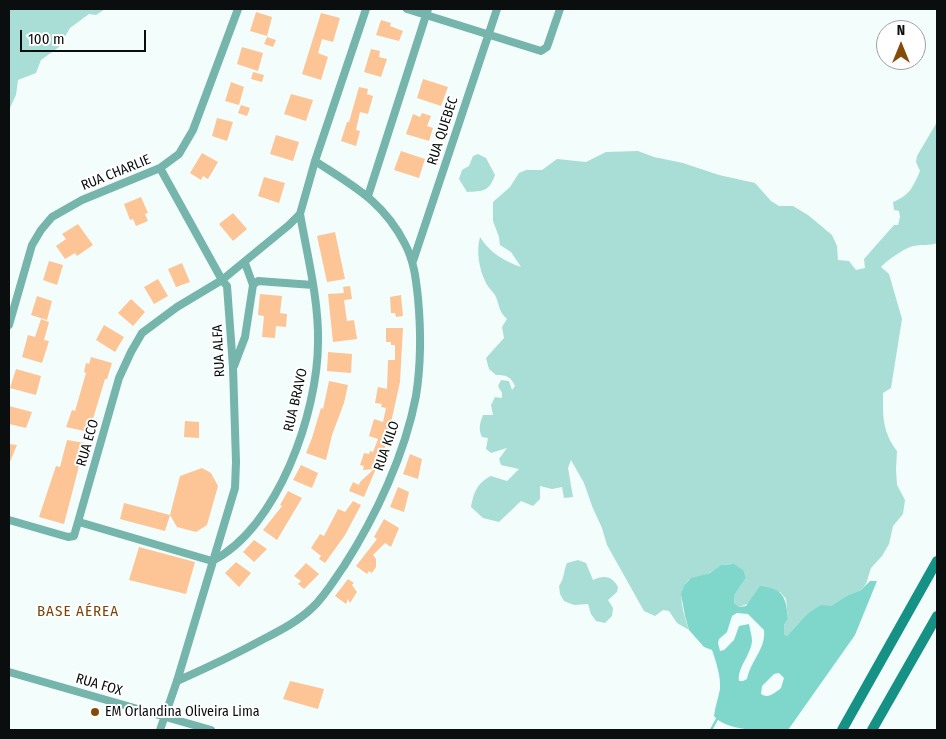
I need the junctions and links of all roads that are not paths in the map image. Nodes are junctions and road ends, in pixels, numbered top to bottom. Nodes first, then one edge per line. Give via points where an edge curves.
1 (238, 9) edge
2 (366, 9) edge
3 (407, 9) edge
4 (497, 9) edge
5 (560, 9) edge
6 (427, 12) edge
7 (488, 35) junction
8 (315, 161) junction
9 (160, 168) junction
10 (368, 196) junction
11 (300, 214) junction
12 (413, 261) junction
13 (245, 263) junction
14 (222, 280) junction
15 (253, 285) junction
16 (313, 285) junction
17 (9, 325) edge
18 (233, 367) junction
19 (9, 520) edge
20 (79, 522) junction
21 (212, 561) junction
22 (937, 561) edge
23 (937, 616) edge
24 (9, 672) edge
25 (177, 681) junction
26 (164, 717) junction
27 (160, 730) edge
28 (211, 730) edge
29 (842, 730) edge
30 (872, 730) edge

1 - 9 street, RUA CHARLIE via 193,130 179,154
2 - 8 street
3 - 6 street
4 - 7 street, RUA QUEBEC
5 - 7 street via 547,47 541,51
6 - 7 street
6 - 10 street
7 - 12 street, RUA QUEBEC
8 - 10 street, RUA KILO
8 - 11 street
9 - 14 street, RUA ALFA
9 - 17 street, RUA CHARLIE via 82,200 52,217 32,245
10 - 12 street, RUA KILO via 394,225
11 - 13 street
11 - 16 street, RUA BRAVO
12 - 25 street, RUA KILO via 420,335 416,396 396,461 364,535 332,584 298,620
13 - 14 street
13 - 15 street
14 - 18 street, RUA ALFA via 229,292
14 - 20 street, RUA ECO via 142,333 119,378
15 - 16 street via 258,282
15 - 18 street via 245,337
16 - 21 street, RUA BRAVO via 319,340 317,370 294,457 262,515 227,554
18 - 21 street, RUA ALFA via 234,488
19 - 20 street via 68,537 74,536
20 - 21 street
21 - 25 street, RUA ALFA
22 - 29 main road
23 - 30 main road
24 - 26 street, RUA FOX
25 - 26 street, RUA ALFA
26 - 27 street, RUA ALFA
26 - 28 street, RUA FOX

